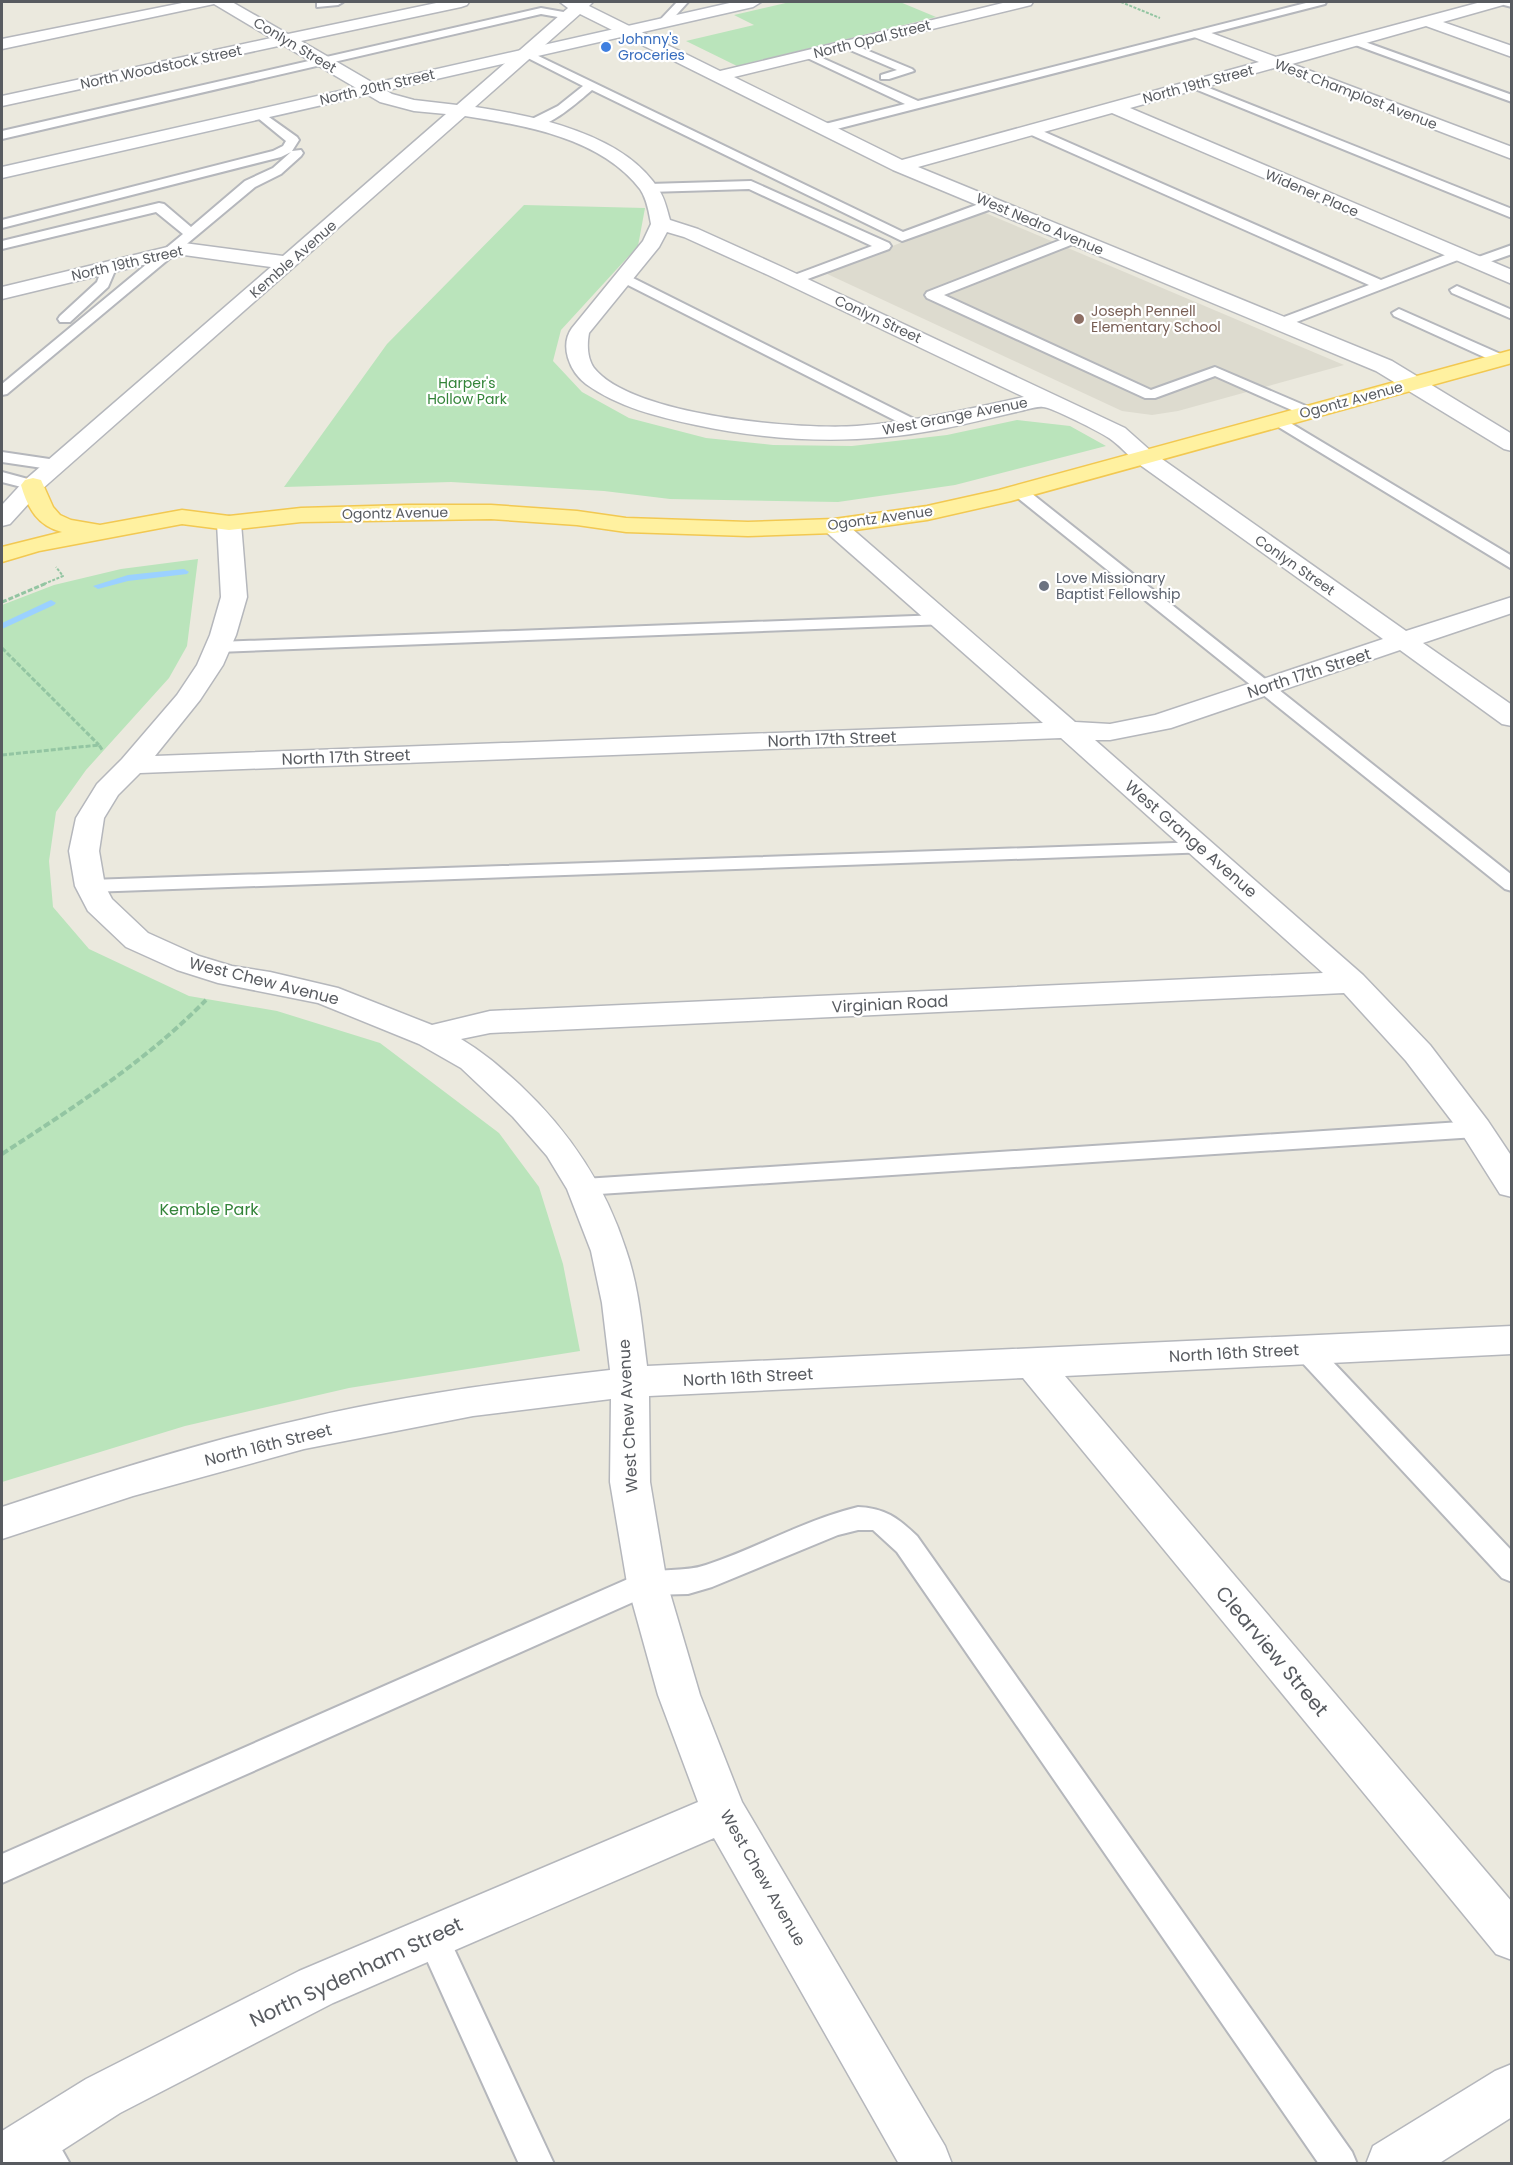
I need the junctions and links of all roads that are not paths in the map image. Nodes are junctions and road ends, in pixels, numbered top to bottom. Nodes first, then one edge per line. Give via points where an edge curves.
1 (208, 2) edge
2 (222, 2) edge
3 (338, 2) edge
4 (460, 2) edge
5 (683, 2) edge
6 (753, 2) edge
7 (1025, 2) edge
8 (1321, 2) edge
9 (1497, 2) edge
10 (1504, 2) edge
11 (1512, 4) edge
12 (321, 5) dead end
13 (575, 7) edge
14 (1426, 21) junction
15 (664, 22) junction
16 (626, 31) junction
17 (1200, 34) junction
18 (285, 39) junction
19 (1354, 41) junction
20 (2, 44) edge
21 (847, 45) junction
22 (547, 48) junction
23 (1512, 52) edge
24 (526, 53) junction
25 (807, 55) junction
26 (323, 62) junction
27 (1274, 63) junction
28 (719, 76) junction
29 (885, 77) dead end
30 (591, 85) junction
31 (1194, 85) junction
32 (370, 89) junction
33 (1512, 99) edge
34 (2, 101) edge
35 (916, 105) junction
36 (1112, 107) junction
37 (463, 111) junction
38 (259, 114) junction
39 (532, 124) junction
40 (825, 128) junction
41 (1031, 130) junction
42 (2, 135) edge
43 (736, 145) dead end
44 (297, 153) dead end
45 (1512, 154) edge
46 (900, 166) junction
47 (2, 173) edge
48 (649, 188) junction
49 (992, 204) junction
50 (1512, 214) edge
51 (2, 224) edge
52 (661, 225) junction
53 (191, 234) junction
54 (1076, 238) junction
55 (2, 245) edge
56 (1512, 249) edge
57 (172, 250) junction
58 (1466, 259) junction
59 (289, 263) junction
60 (110, 266) junction
61 (625, 278) junction
62 (1512, 278) edge
63 (794, 280) junction
64 (1381, 285) junction
65 (1457, 290) dead end
66 (2, 293) edge
67 (1399, 313) dead end
68 (1512, 315) edge
69 (1281, 323) junction
70 (55, 327) dead end
71 (1506, 357) edge
72 (1410, 383) junction
73 (2, 391) edge
74 (1047, 399) junction
75 (1308, 412) junction
76 (1276, 420) junction
77 (917, 426) junction
78 (1512, 444) edge
79 (2, 456) edge
80 (1144, 457) junction
81 (56, 465) junction
82 (2, 477) edge
83 (33, 485) junction
84 (1020, 492) junction
85 (2, 519) edge
86 (229, 523) junction
87 (834, 526) junction
88 (113, 528) junction
89 (2, 555) edge
90 (1512, 564) edge
91 (2, 569) edge
92 (1512, 604) edge
93 (941, 620) junction
94 (1404, 642) junction
95 (218, 647) junction
96 (1263, 688) junction
97 (1512, 718) edge
98 (1066, 730) junction
99 (126, 771) junction
100 (1203, 848) junction
101 (1512, 885) edge
102 (90, 886) junction
103 (1352, 982) junction
104 (430, 1036) junction
105 (1476, 1129) junction
106 (1511, 1183) edge
107 (584, 1187) junction
108 (1512, 1340) edge
109 (1306, 1350) junction
110 (1033, 1364) junction
111 (630, 1383) junction
112 (2, 1523) edge
113 (1512, 1570) edge
114 (647, 1583) junction
115 (724, 1812) junction
116 (2, 1869) edge
117 (432, 1936) junction
118 (1512, 1938) edge
119 (1512, 2088) edge
120 (30, 2153) edge
121 (537, 2163) edge
122 (927, 2163) edge
123 (1340, 2163) edge
124 (1391, 2163) edge

1 - 20 street
2 - 18 street, Conlyn Street
3 - 12 lane
4 - 18 street, North Woodstock Street
5 - 15 lane
6 - 15 street, North 20th Street
7 - 21 street, North Opal Street
8 - 17 lane
9 - 14 street, North 19th Street
10 - 11 lane
13 - 16 street, West Nedro Avenue
13 - 24 street, Kemble Avenue
13 - 26 lane via 541,11
14 - 19 street, North 19th Street
14 - 23 street
15 - 16 street, North 20th Street
16 - 22 street, North 20th Street
16 - 28 street, West Nedro Avenue
17 - 27 street, West Champlost Avenue
17 - 35 lane
18 - 26 street, Conlyn Street
18 - 34 street, North Woodstock Street
19 - 27 street, North 19th Street
19 - 33 lane
21 - 25 street, North Opal Street
21 - 29 lane via 908,71
22 - 24 street, North 20th Street
22 - 43 lane
24 - 30 lane
24 - 32 street, North 20th Street
24 - 37 street, Kemble Avenue
25 - 28 street, North Opal Street
25 - 35 lane
26 - 32 street, Conlyn Street
26 - 42 lane
27 - 31 street, North 19th Street
27 - 45 street, West Champlost Avenue
28 - 40 street, West Nedro Avenue
30 - 39 lane via 562,109
30 - 49 lane via 902,237
31 - 36 street, North 19th Street
31 - 50 lane
32 - 37 street, Conlyn Street via 414,106
32 - 38 street, North 20th Street
35 - 40 lane
36 - 41 street, North 19th Street
36 - 58 street, Widener Place
37 - 39 street, Conlyn Street
37 - 59 street, Kemble Avenue
38 - 47 street, North 20th Street
38 - 51 lane via 293,140 277,154
39 - 48 street, Conlyn Street via 620,159
40 - 46 street, West Nedro Avenue
41 - 46 street, North 19th Street
41 - 64 lane
44 - 53 lane via 277,171 250,184
46 - 49 street, West Nedro Avenue
48 - 52 street, Conlyn Street
48 - 63 lane via 751,185 884,246
49 - 54 street, West Nedro Avenue
52 - 61 street, West Grange Avenue
52 - 63 street, Conlyn Street via 691,232
53 - 55 lane via 159,207
53 - 57 lane
54 - 69 street, West Nedro Avenue
54 - 75 lane via 932,295 1150,394 1215,371
56 - 58 lane
57 - 59 street, North 19th Street
57 - 60 street, North 19th Street
57 - 73 lane
58 - 62 street, Widener Place
58 - 64 lane
59 - 81 street, Kemble Avenue
60 - 66 street, North 19th Street
60 - 70 lane via 103,284
61 - 77 lane
61 - 77 street, West Grange Avenue via 579,332 576,344 577,356 590,377 623,396 672,413 792,433 851,433
63 - 74 street, Conlyn Street
64 - 69 lane
65 - 68 lane
67 - 71 lane
69 - 72 street, West Nedro Avenue via 1384,366
71 - 72 main road, Ogontz Avenue
72 - 75 main road, Ogontz Avenue
72 - 78 street, West Nedro Avenue
74 - 77 street, West Grange Avenue
74 - 80 street, Conlyn Street via 1117,434
75 - 76 main road, Ogontz Avenue
76 - 80 main road, Ogontz Avenue
76 - 90 lane
79 - 81 lane
80 - 84 main road, Ogontz Avenue
80 - 94 street, Conlyn Street
81 - 83 street, Kemble Avenue
82 - 83 lane
83 - 85 street, Kemble Avenue
83 - 88 main road via 38,504 54,523 89,529
84 - 87 main road, Ogontz Avenue via 927,513
84 - 96 lane
86 - 87 main road, Ogontz Avenue via 301,515 479,512 668,527
86 - 88 main road, Ogontz Avenue via 182,517
86 - 91 main road, Ogontz Avenue via 195,535
86 - 95 street, West Chew Avenue via 234,597
87 - 93 street, West Grange Avenue
88 - 89 main road, Ogontz Avenue via 34,544
92 - 94 street, North 17th Street
93 - 95 lane
93 - 98 street, West Grange Avenue
94 - 96 street, North 17th Street
94 - 97 street, Conlyn Street
95 - 99 street, West Chew Avenue via 186,700
96 - 98 street, North 17th Street via 1161,722 1110,732
96 - 101 lane
98 - 99 street, North 17th Street
98 - 100 street, West Grange Avenue
99 - 102 street, West Chew Avenue via 107,790 90,818 84,851
100 - 102 lane
100 - 103 street, West Grange Avenue
102 - 104 street, West Chew Avenue via 99,904 137,940 188,963 229,976 327,995
103 - 104 street, Virginian Road via 490,1022
103 - 105 street, West Grange Avenue via 1418,1053
104 - 107 street, West Chew Avenue via 473,1060 525,1109 559,1148
105 - 106 street, West Grange Avenue
105 - 107 lane
107 - 111 street, West Chew Avenue via 609,1251
108 - 109 street, North 16th Street
109 - 110 street, North 16th Street
109 - 113 lane
110 - 111 street, North 16th Street
110 - 118 street, Clearview Street
111 - 112 street, North 16th Street via 473,1401 304,1434 133,1480
111 - 114 street, West Chew Avenue via 630,1482
114 - 115 street, West Chew Avenue via 679,1695
114 - 116 lane
114 - 123 lane via 693,1581 857,1518 876,1519 891,1529 907,1544
115 - 117 street, North Sydenham Street
115 - 122 street, West Chew Avenue
117 - 120 street, North Sydenham Street via 305,1992 103,2096
117 - 121 lane
119 - 124 street

